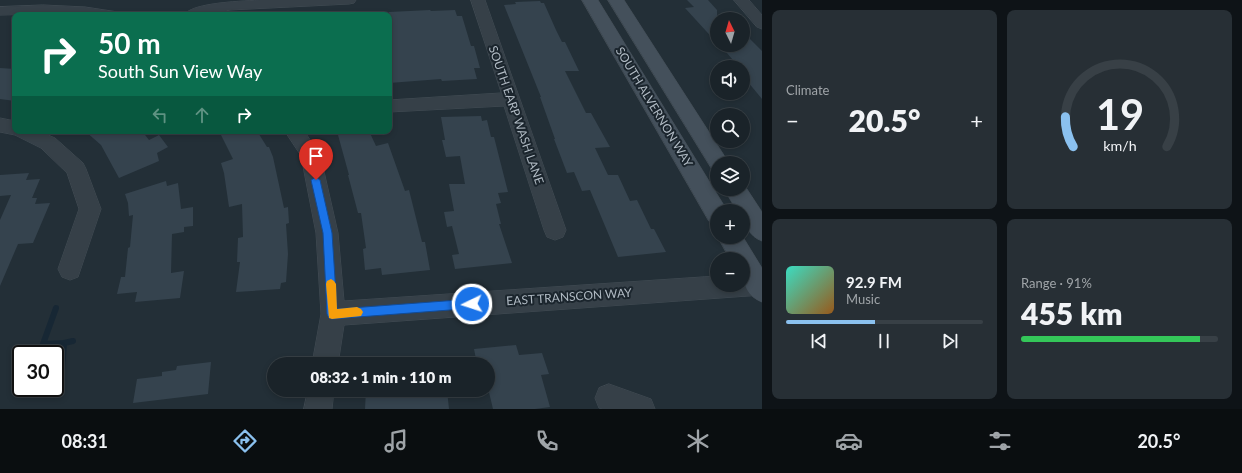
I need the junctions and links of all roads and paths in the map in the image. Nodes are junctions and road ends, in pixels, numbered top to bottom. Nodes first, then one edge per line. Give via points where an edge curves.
1 (349, 0) edge
2 (478, 0) edge
3 (590, 0) edge
4 (616, 0) edge
5 (741, 0) edge
6 (0, 10) edge
7 (100, 12) edge
8 (200, 12) edge
9 (762, 24) edge
10 (511, 98) junction
11 (392, 106) edge
12 (0, 126) edge
13 (12, 128) edge
14 (28, 134) edge
15 (296, 134) edge
16 (715, 156) edge
17 (740, 196) edge
18 (711, 204) edge
19 (555, 230) dead end
20 (762, 231) edge
21 (734, 244) edge
22 (70, 269) dead end
23 (761, 286) edge
24 (332, 314) junction
25 (326, 357) edge
26 (320, 397) edge
27 (609, 398) dead end
28 (318, 409) edge
29 (641, 409) edge

1 - 8 street via 230,6
2 - 10 street, SOUTH EARP WASH LANE
3 - 18 main road, SOUTH ALVERNON WAY
4 - 16 main road, SOUTH ALVERNON WAY
5 - 9 street
6 - 7 street
10 - 11 street
10 - 19 street, SOUTH EARP WASH LANE
12 - 13 street
14 - 22 street via 48,144 76,169 90,210
15 - 24 street via 310,154 327,233
17 - 20 main road
21 - 23 main road
23 - 24 street, EAST TRANSCON WAY
24 - 25 street
26 - 28 street
27 - 29 street

